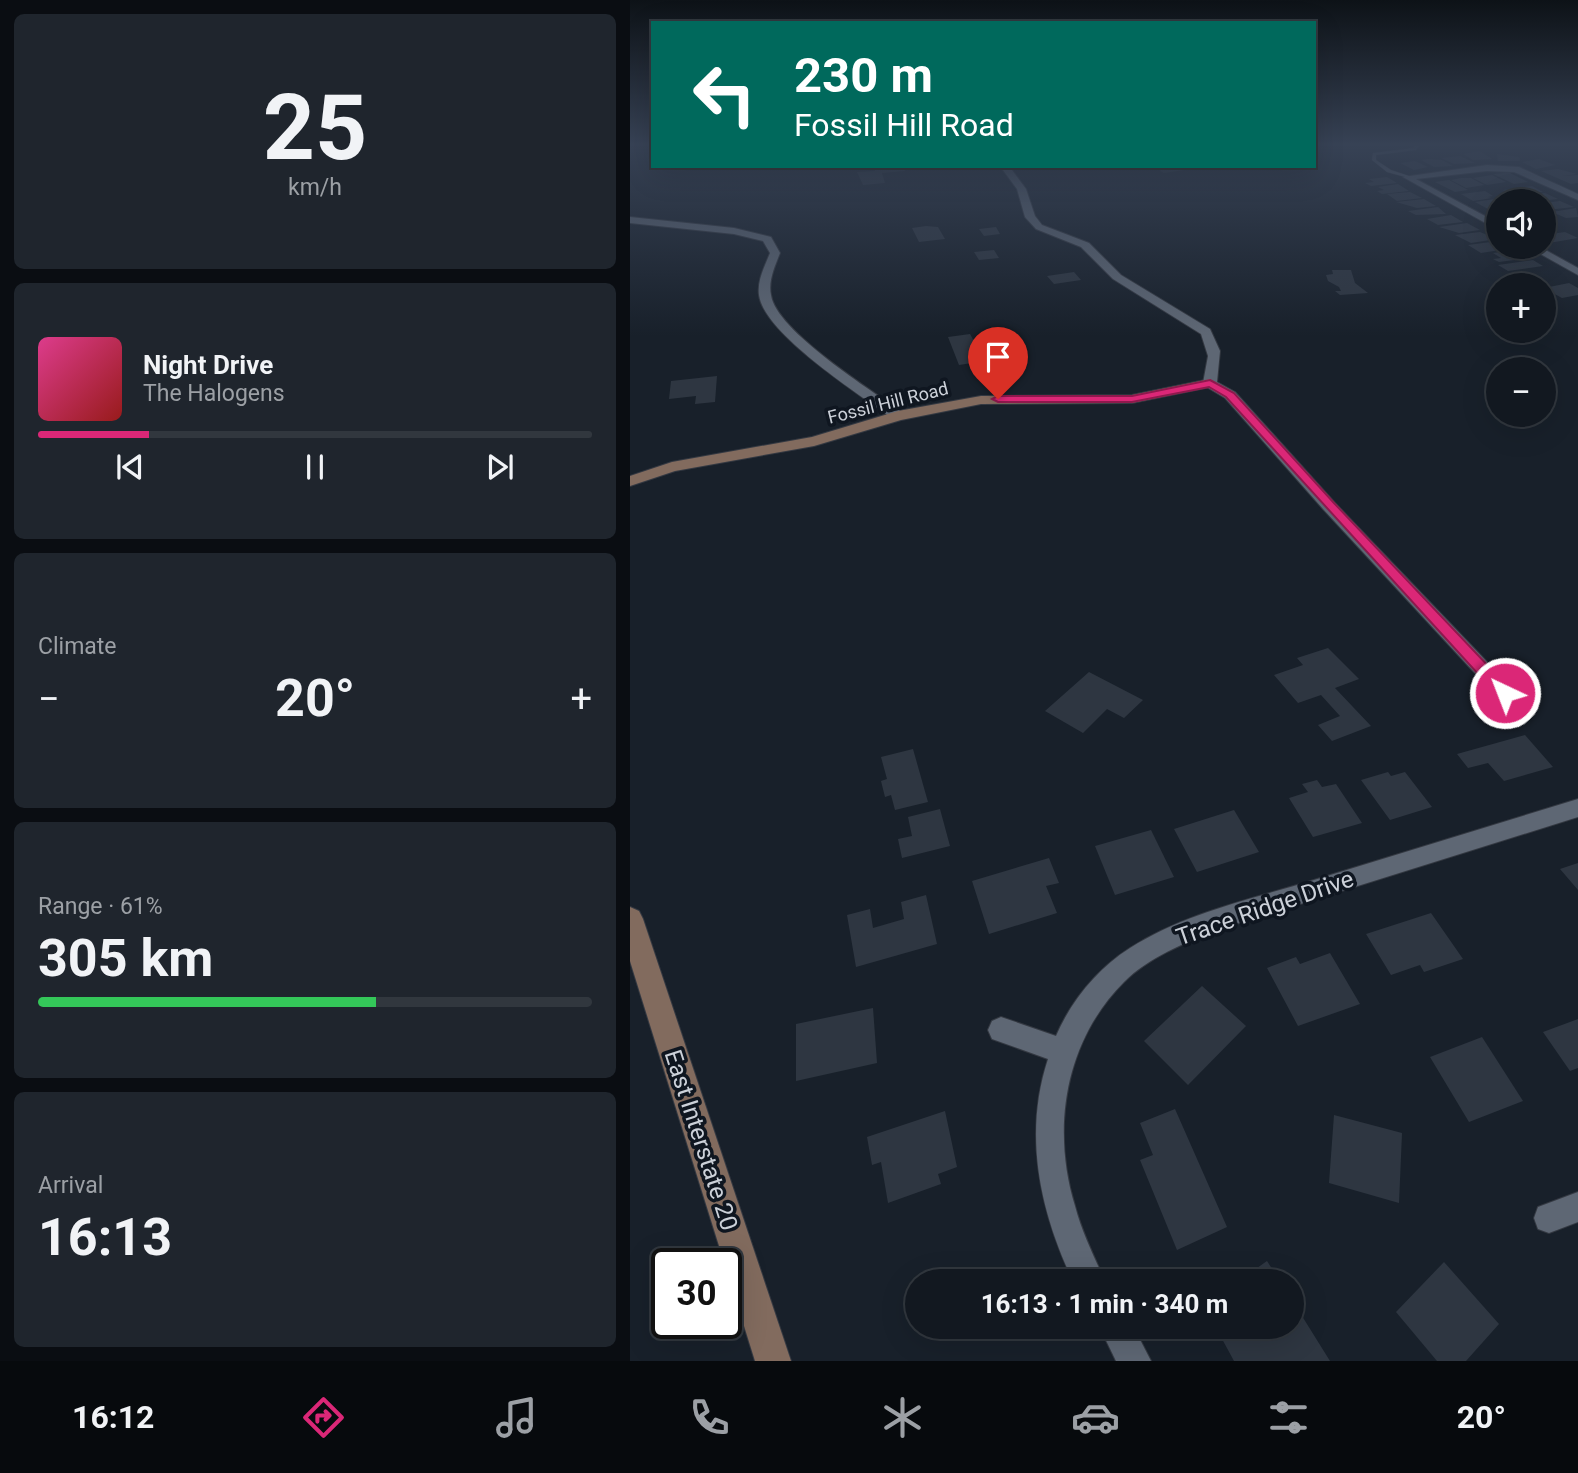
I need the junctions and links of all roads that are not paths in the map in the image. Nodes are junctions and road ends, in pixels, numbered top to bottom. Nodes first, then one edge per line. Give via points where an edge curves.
1 (1028, 210) edge
2 (1466, 210) edge
3 (630, 220) edge
4 (1486, 220) edge
5 (1555, 259) edge
6 (1578, 272) edge
7 (1210, 383) junction
8 (898, 416) junction
9 (630, 481) edge
10 (1505, 693) dead end
11 (1578, 808) edge
12 (630, 919) edge
13 (1001, 1030) dead end
14 (1064, 1052) junction
15 (1578, 1207) edge
16 (1549, 1218) dead end
17 (1083, 1269) edge
18 (1122, 1339) edge
19 (773, 1361) edge
20 (1134, 1361) edge

1 - 7 street via 1039,227 1085,245 1117,277 1206,332 1215,346
2 - 4 street
3 - 8 street via 743,231 767,239 775,253 765,279 765,298 773,314 797,340
5 - 6 street
7 - 8 street, Fossil Hill Road via 1132,399 981,400
7 - 10 street via 1230,395
8 - 9 street, Fossil Hill Road via 814,441 672,467
11 - 14 street, Trace Ridge Drive via 1211,922 1174,938 1116,973 1092,999
12 - 19 street, East Interstate 20
13 - 14 street
14 - 17 street, Trace Ridge Drive via 1051,1107 1049,1153 1059,1204
15 - 16 street
18 - 20 street

